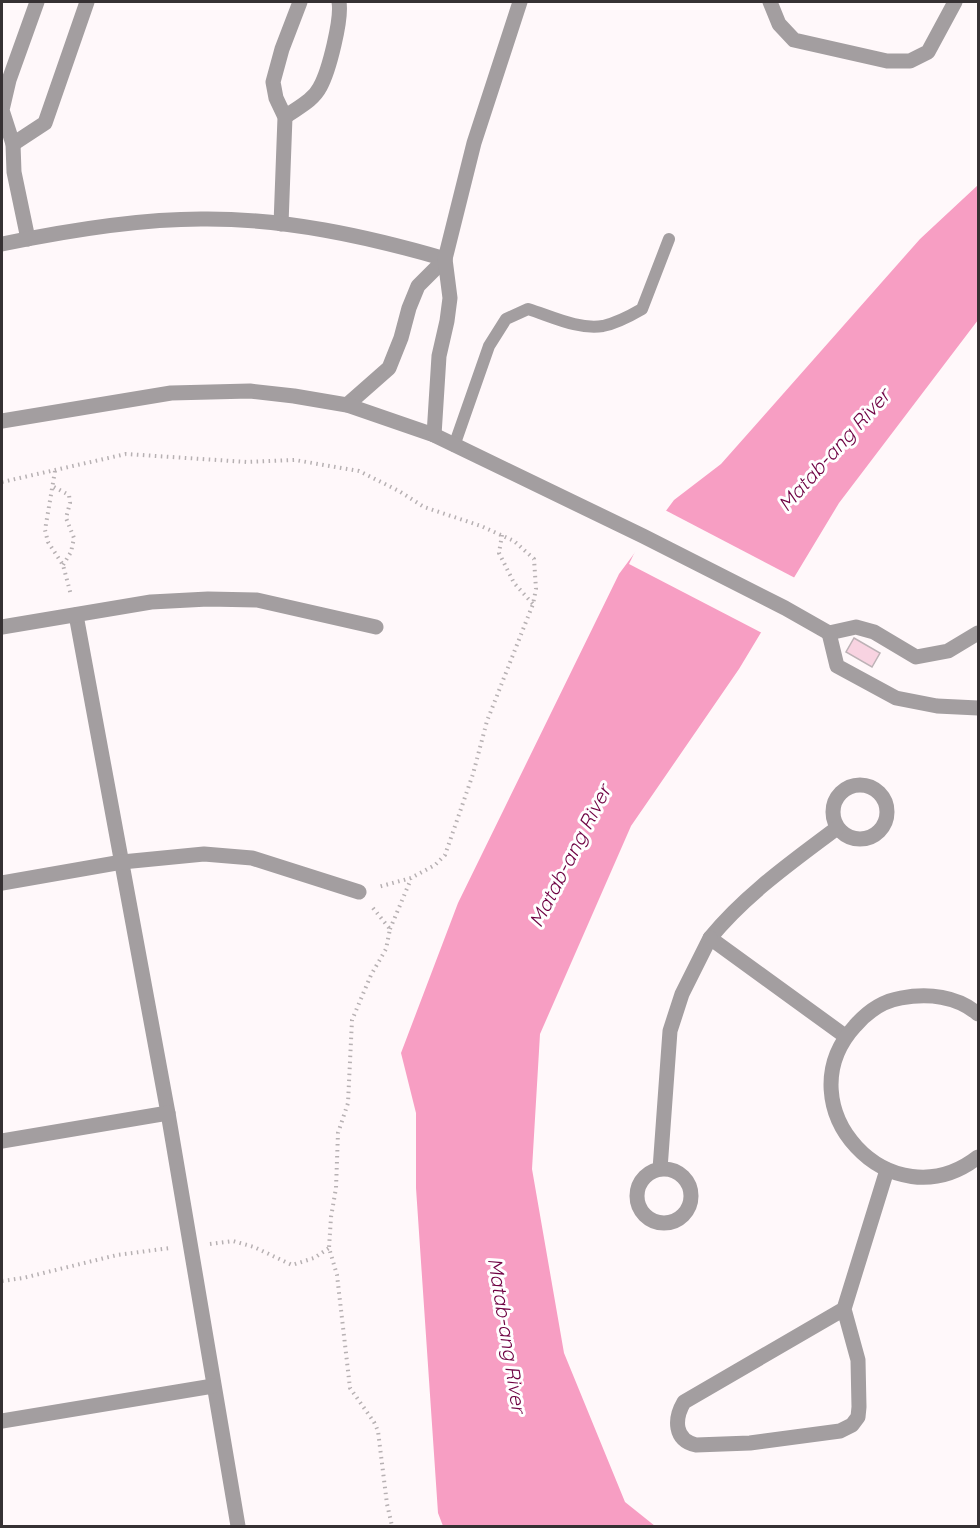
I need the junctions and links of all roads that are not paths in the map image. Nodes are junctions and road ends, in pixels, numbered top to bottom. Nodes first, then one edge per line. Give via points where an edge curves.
1 (37, 2) edge
2 (87, 2) edge
3 (300, 2) edge
4 (339, 2) edge
5 (520, 2) edge
6 (770, 2) edge
7 (956, 2) edge
8 (285, 117) junction
9 (13, 144) junction
10 (281, 224) junction
11 (28, 239) junction
12 (669, 239) dead end
13 (2, 244) edge
14 (444, 260) junction
15 (347, 405) junction
16 (2, 421) edge
17 (434, 435) junction
18 (454, 446) junction
19 (76, 615) junction
20 (2, 627) edge
21 (376, 627) dead end
22 (829, 633) junction
23 (978, 633) edge
24 (978, 708) edge
25 (837, 828) dead end
26 (122, 862) junction
27 (2, 883) edge
28 (359, 892) road end
29 (710, 939) junction
30 (978, 1012) edge
31 (845, 1036) junction
32 (168, 1113) junction
33 (2, 1141) edge
34 (978, 1157) edge
35 (660, 1169) dead end
36 (888, 1170) junction
37 (844, 1309) junction
38 (213, 1386) junction
39 (2, 1421) edge
40 (238, 1527) edge

1 - 9 street via 2,110
2 - 9 street via 45,123
3 - 8 street via 273,81
4 - 8 street via 339,25 321,87
5 - 14 street via 474,143
6 - 7 street via 779,24 794,40 887,61 910,61 928,52
8 - 10 street
9 - 11 street via 14,172
10 - 11 street via 201,219 121,225
10 - 14 street via 329,231
11 - 13 street
12 - 18 lane via 642,309 625,318 602,326 579,325 528,309 506,319 489,346
14 - 15 street via 417,286 389,368
14 - 17 street via 450,298 439,356
15 - 16 street via 250,391 171,393
15 - 17 street
17 - 18 street
18 - 22 street via 643,536
19 - 20 street
19 - 21 street via 151,602 257,600
19 - 26 street
22 - 23 street via 856,627 874,632 916,657 948,651
22 - 24 street via 837,666 896,698
25 - 29 street via 754,891
26 - 27 street
26 - 28 street via 204,854 252,858
26 - 32 street
29 - 31 street
29 - 35 street via 682,994 670,1032
30 - 31 street via 950,999 920,994 891,1000 865,1014
31 - 36 street via 833,1065 832,1098 841,1128 861,1153
32 - 33 street
32 - 38 street
34 - 36 street via 941,1176 914,1177
36 - 37 street
37 - 37 street via 684,1402 676,1422 682,1438 696,1445 750,1443 840,1431 852,1425 859,1407 858,1360
38 - 39 street
38 - 40 street

